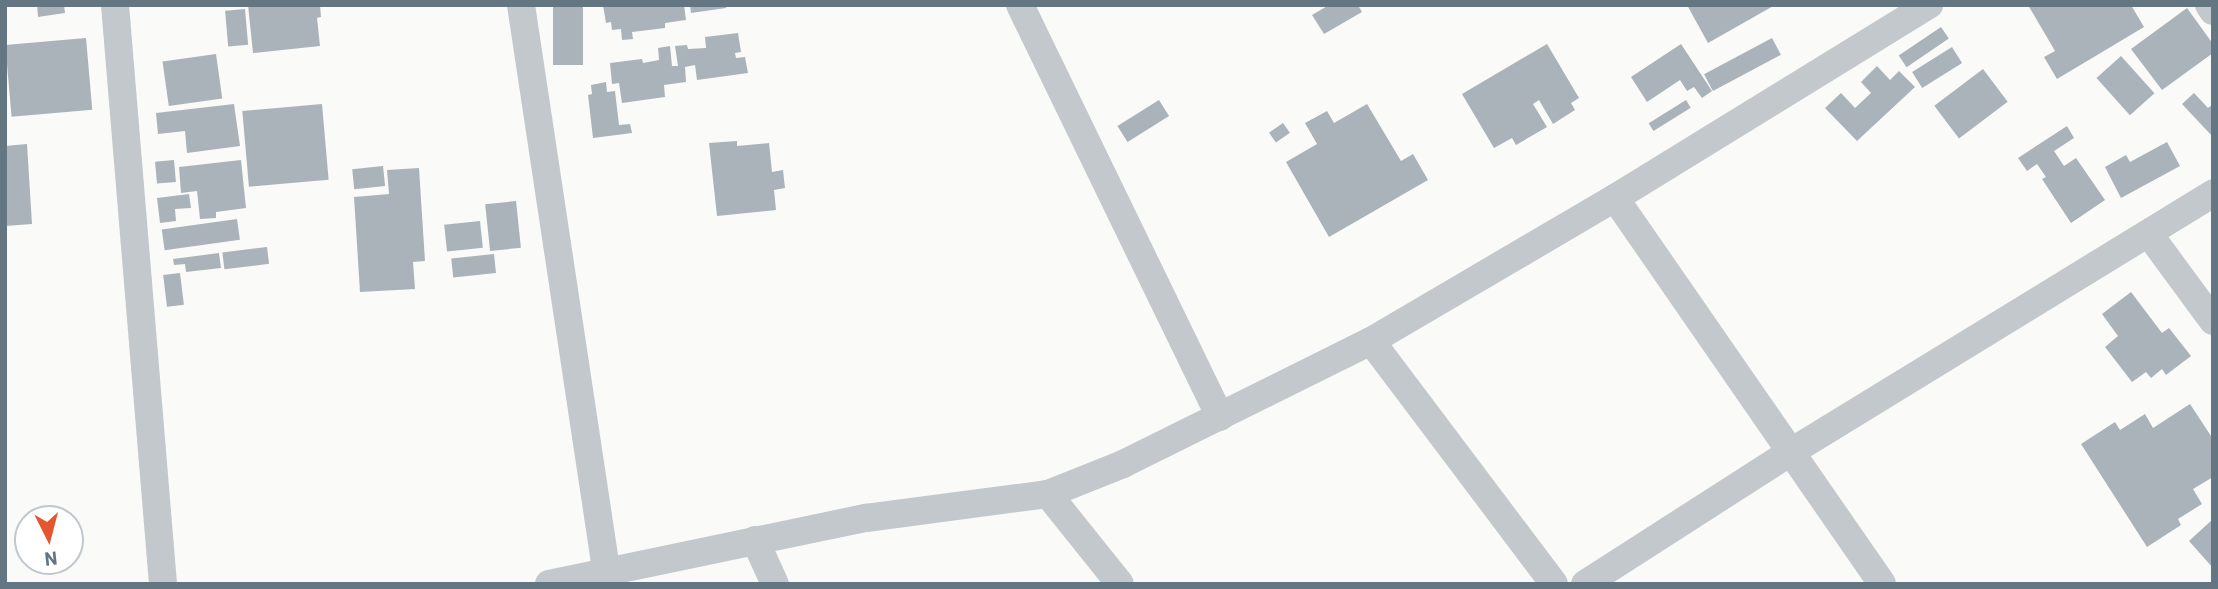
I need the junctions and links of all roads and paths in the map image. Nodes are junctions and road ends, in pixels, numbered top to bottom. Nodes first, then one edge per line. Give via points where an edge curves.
1 (115, 5) edge
2 (521, 5) edge
3 (1020, 5) edge
4 (1929, 5) edge
5 (2209, 5) edge
6 (2213, 11) edge
7 (2213, 193) edge
8 (1615, 198) junction
9 (2149, 234) junction
10 (2213, 321) edge
11 (1371, 341) junction
12 (1220, 417) junction
13 (1791, 452) junction
14 (1048, 494) junction
15 (755, 540) junction
16 (606, 569) junction
17 (163, 584) edge
18 (549, 584) edge
19 (775, 584) edge
20 (1120, 584) edge
21 (1554, 584) edge
22 (1585, 584) edge
23 (1882, 584) edge

1 - 17 street
2 - 16 street
3 - 12 street
4 - 8 street
5 - 6 street
7 - 9 street
8 - 11 street
8 - 13 street
9 - 10 street
9 - 13 street
11 - 12 street
11 - 21 street
12 - 14 street
13 - 22 street
13 - 23 street
14 - 15 street via 866,518
14 - 20 street
15 - 16 street
15 - 19 street
16 - 18 street

